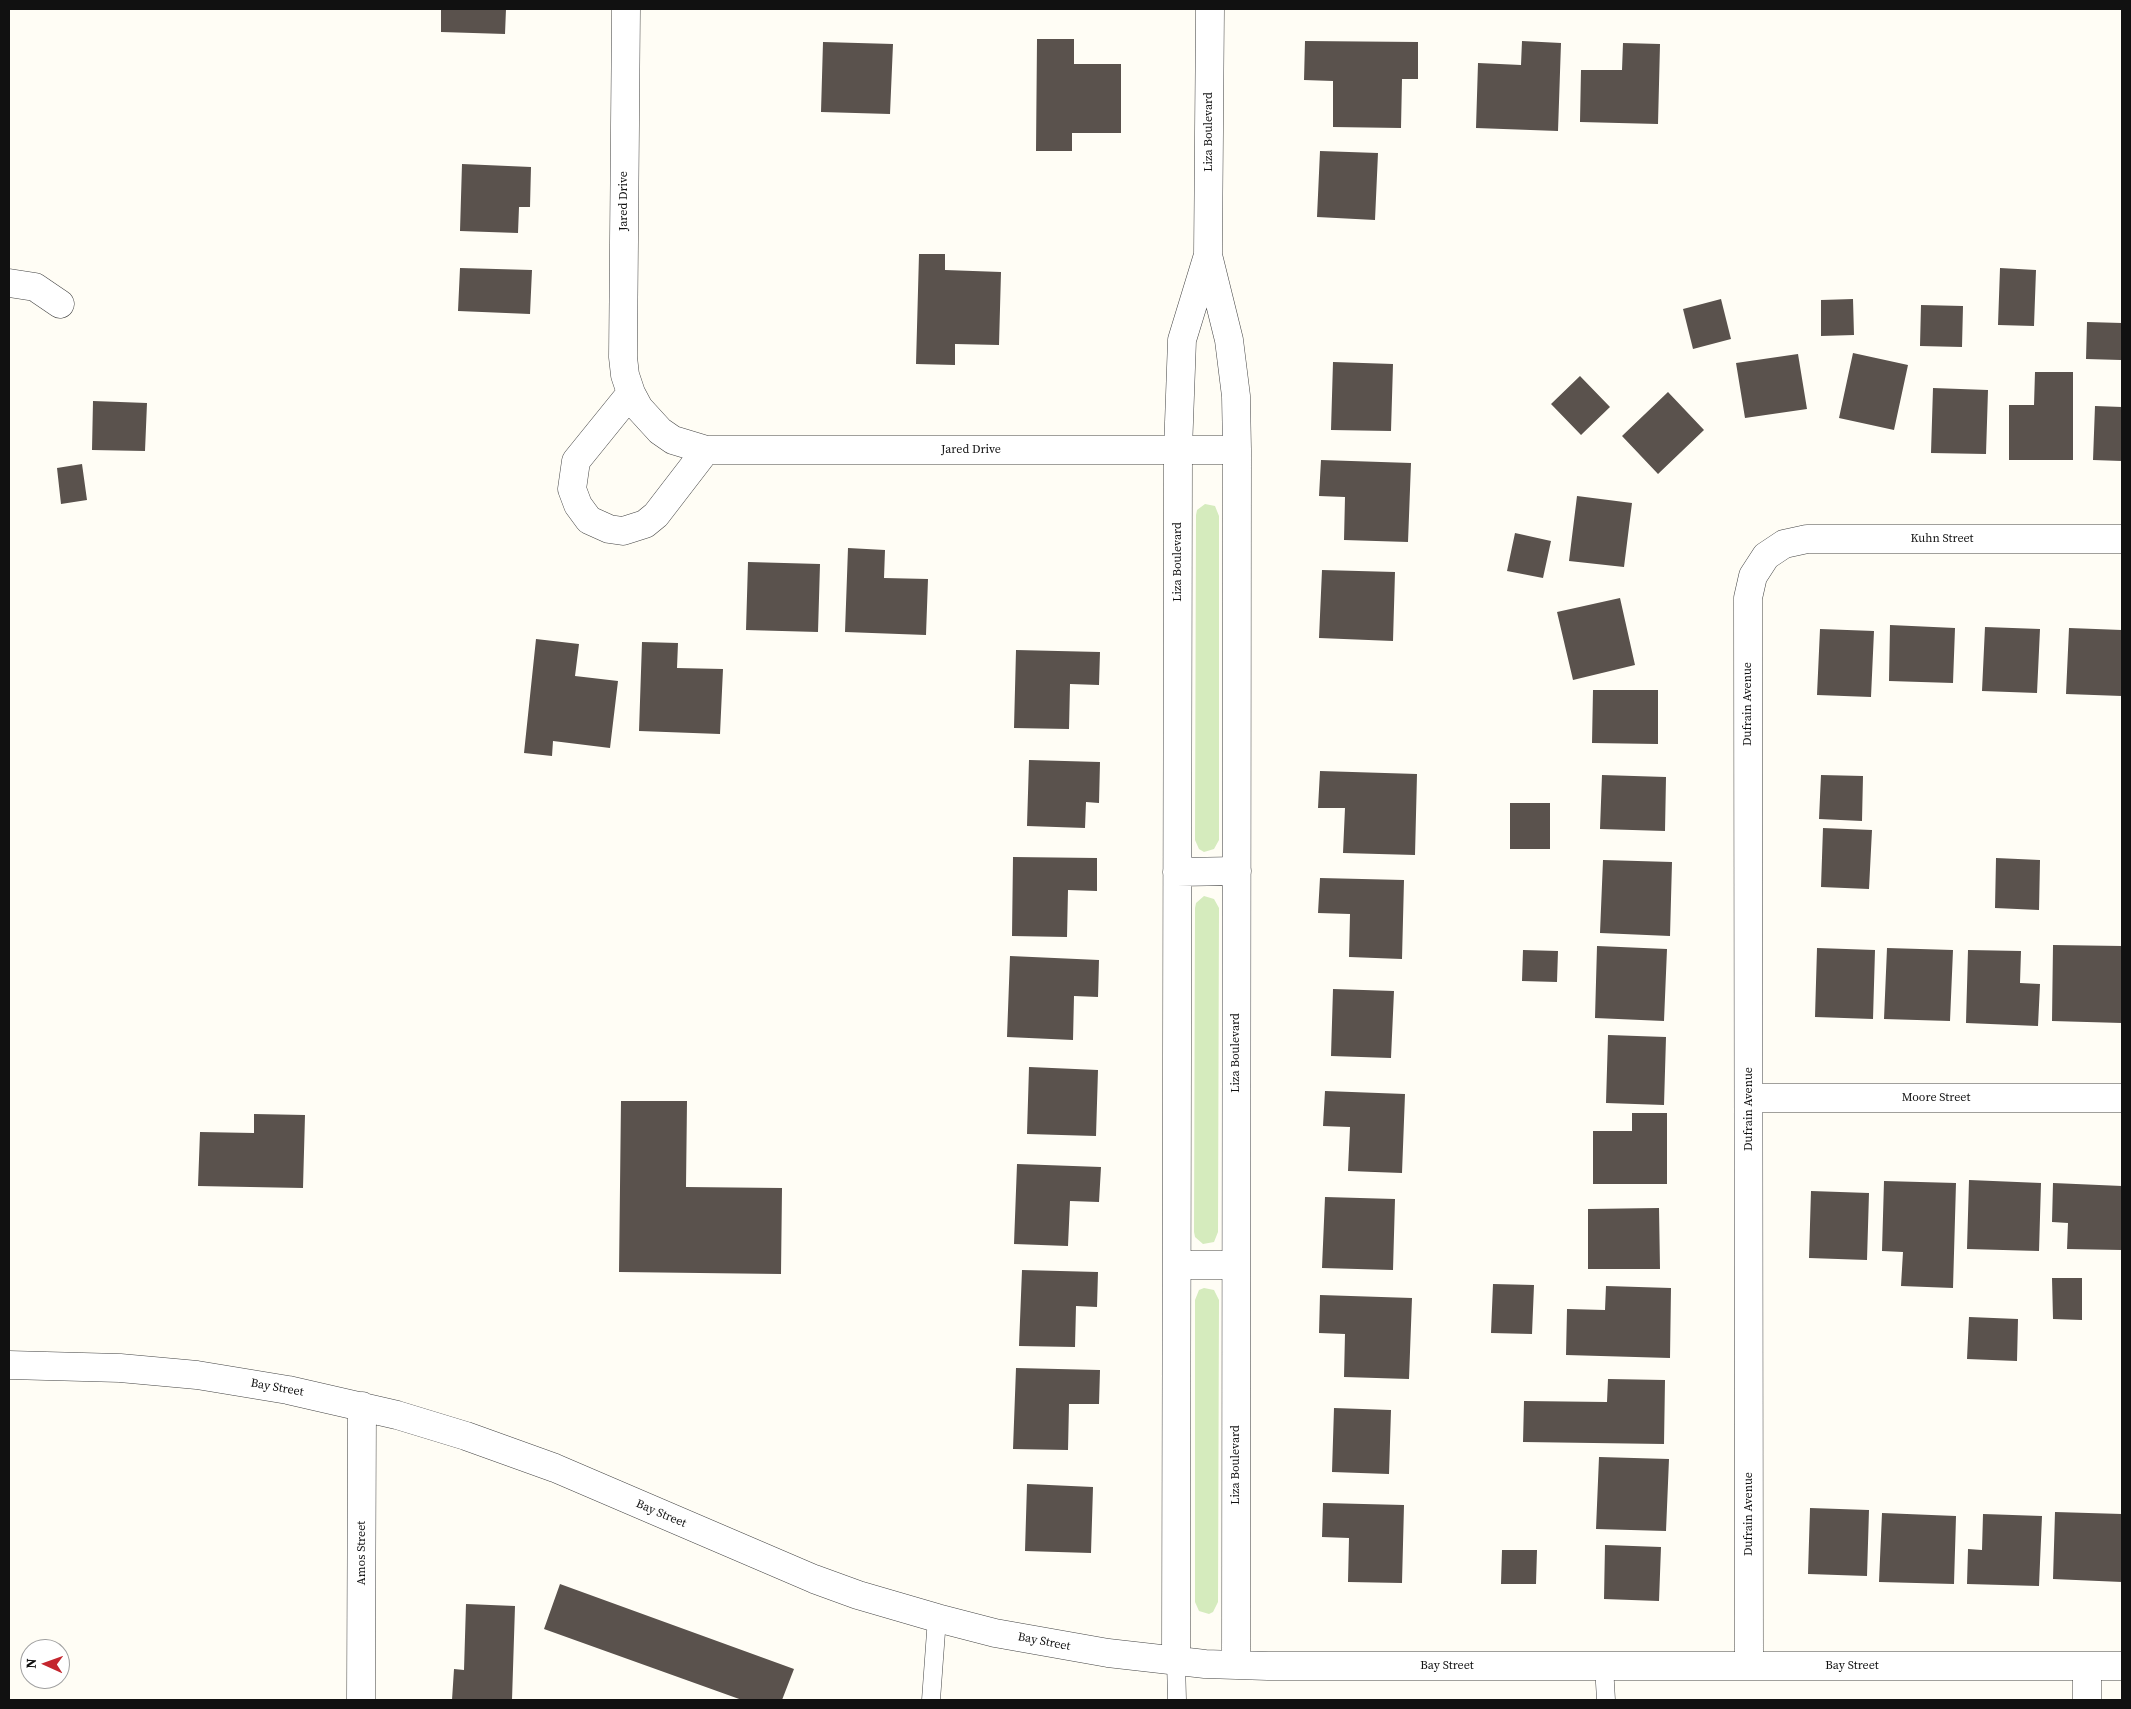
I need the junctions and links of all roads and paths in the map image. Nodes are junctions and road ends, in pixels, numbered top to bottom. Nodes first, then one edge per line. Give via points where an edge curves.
1 (626, 9) edge
2 (1210, 9) edge
3 (1208, 255) junction
4 (9, 283) edge
5 (60, 304) dead end
6 (631, 393) junction
7 (706, 450) junction
8 (1178, 450) junction
9 (1237, 450) junction
10 (2122, 539) edge
11 (1766, 556) joint
12 (1177, 872) junction
13 (1237, 872) junction
14 (1749, 1098) junction
15 (2122, 1098) edge
16 (1177, 1265) junction
17 (1236, 1265) junction
18 (9, 1365) edge
19 (362, 1406) junction
20 (937, 1618) junction
21 (1176, 1661) junction
22 (1236, 1665) junction
23 (1604, 1666) junction
24 (1749, 1666) junction
25 (2087, 1666) junction
26 (2122, 1666) edge
27 (361, 1700) edge
28 (931, 1700) edge
29 (1177, 1700) edge
30 (1606, 1700) edge
31 (2087, 1700) edge

1 - 6 street, Jared Drive via 623,357
2 - 3 street, Liza Boulevard
3 - 8 street, Liza Boulevard via 1182,340
3 - 9 street, Liza Boulevard via 1229,340 1236,396
4 - 5 street via 35,287
6 - 7 street, Jared Drive via 639,408 660,432 680,443
6 - 7 street via 576,461 572,489 589,520 623,531 645,524 656,515
7 - 8 street, Jared Drive
8 - 9 street, Jared Drive
8 - 12 street, Liza Boulevard
9 - 13 street, Liza Boulevard
10 - 11 street, Kuhn Street via 1807,539 1784,544
11 - 14 street, Dufrain Avenue via 1753,576 1748,598
12 - 13 street
12 - 16 street, Liza Boulevard
13 - 17 street, Liza Boulevard
14 - 15 street, Moore Street
14 - 24 street, Dufrain Avenue
16 - 17 street
16 - 21 street, Liza Boulevard
17 - 22 street, Liza Boulevard
18 - 19 street, Bay Street via 111,1367 197,1375
19 - 20 street, Bay Street via 501,1448 814,1579
19 - 27 street, Amos Street
20 - 21 street, Bay Street via 1033,1641
20 - 28 lane
21 - 22 street, Bay Street
21 - 29 lane
22 - 23 street, Bay Street
23 - 24 street, Bay Street
23 - 30 lane
24 - 25 street, Bay Street
25 - 26 street, Bay Street
25 - 31 street

